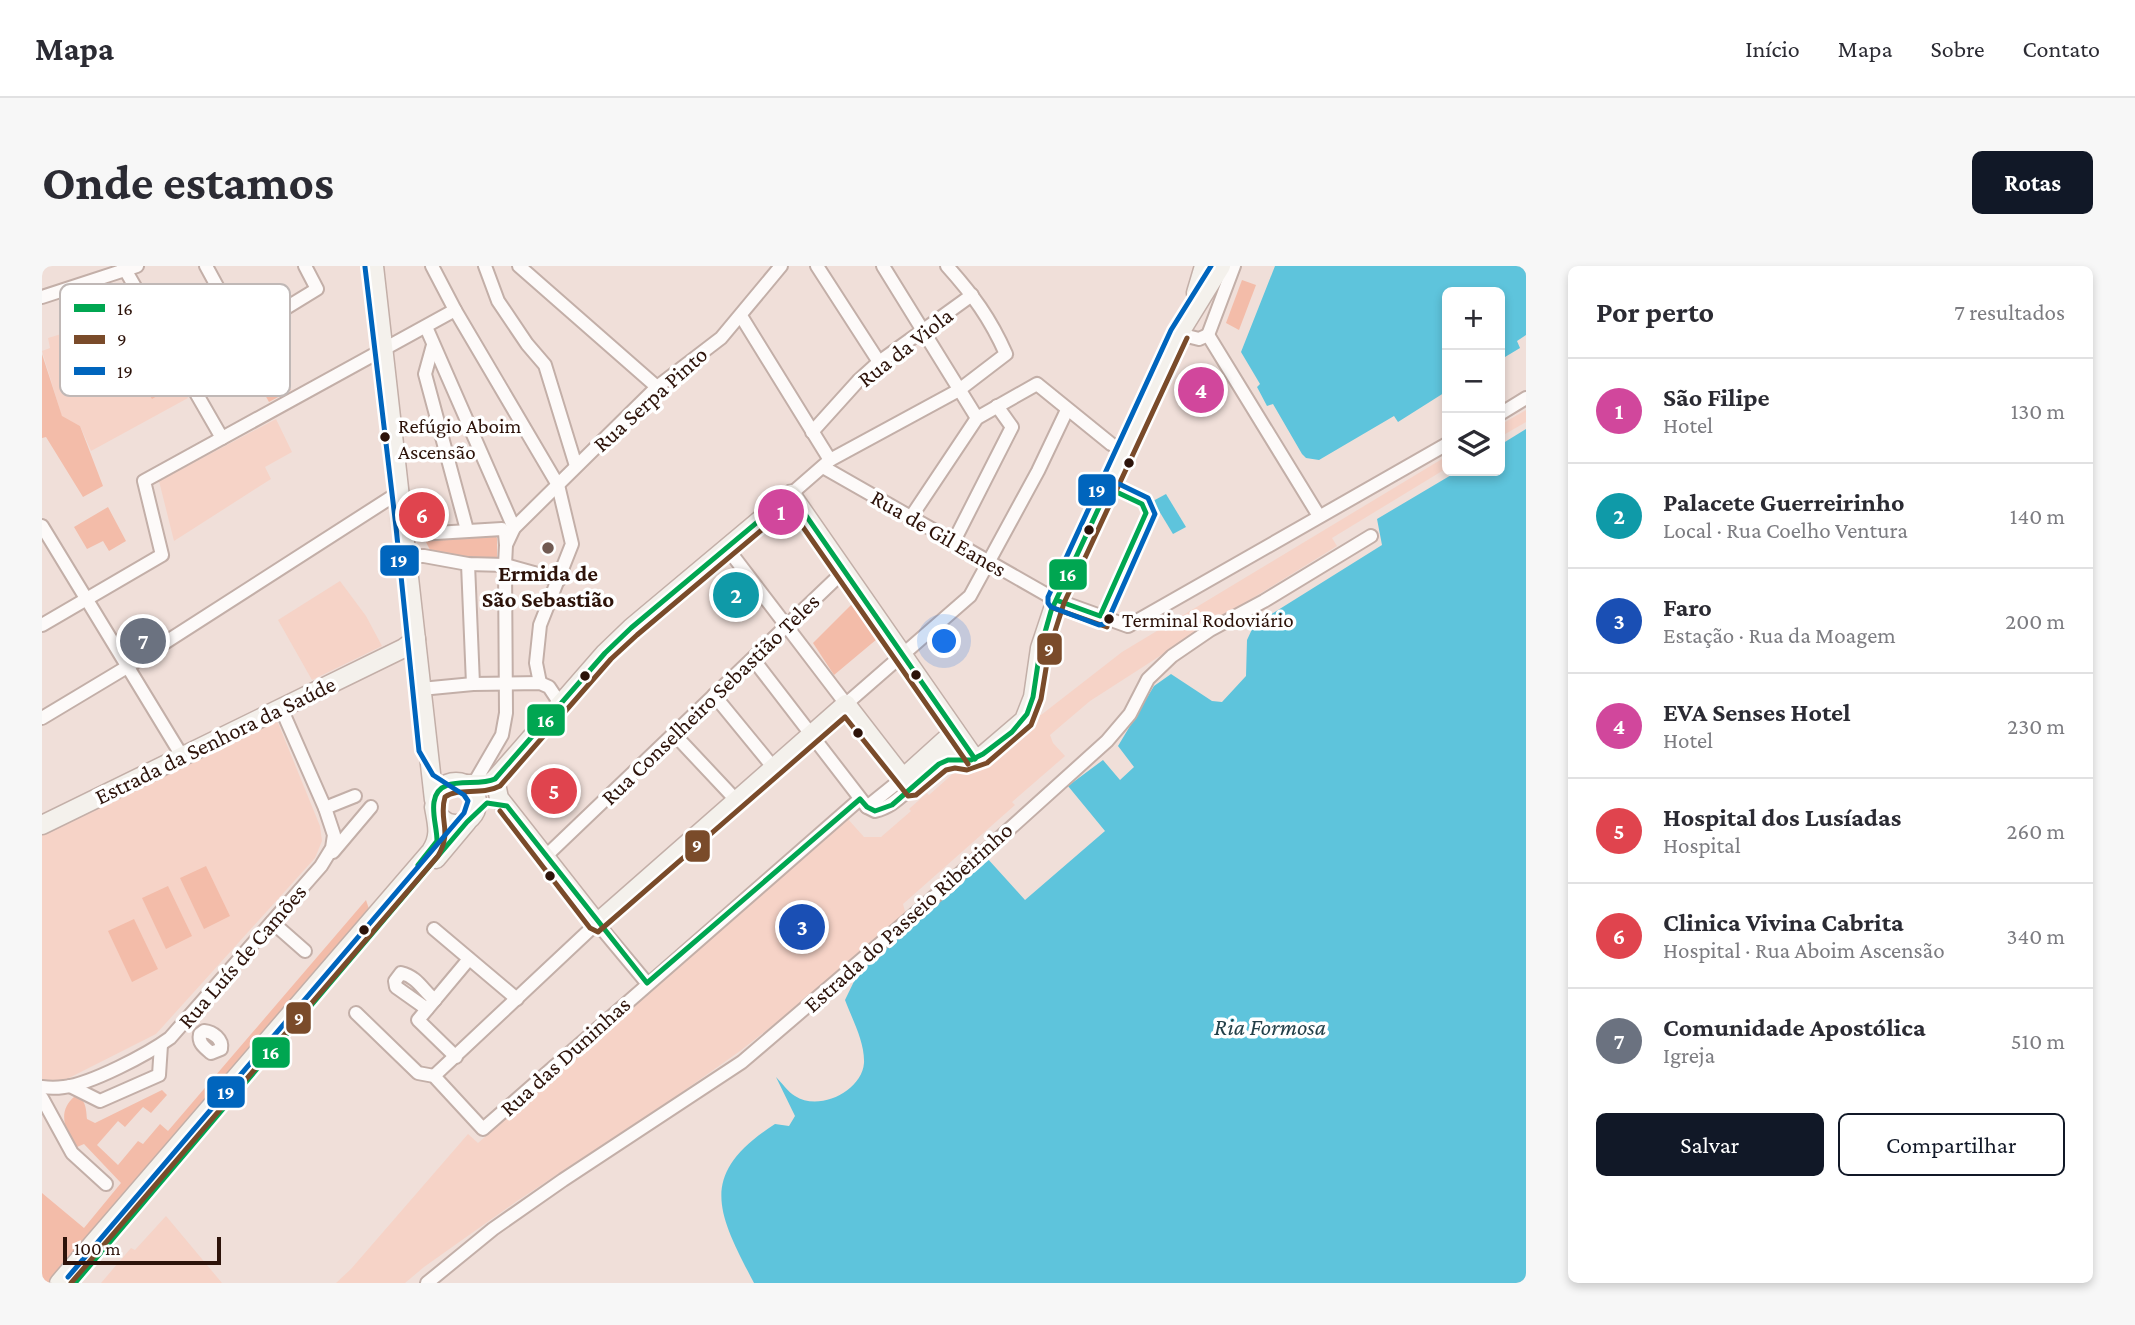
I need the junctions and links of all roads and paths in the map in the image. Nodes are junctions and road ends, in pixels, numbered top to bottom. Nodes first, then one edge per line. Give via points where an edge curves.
1 (206, 266) edge
2 (305, 266) edge
3 (374, 266) edge
4 (432, 266) edge
5 (485, 266) edge
6 (519, 266) edge
7 (780, 266) edge
8 (817, 266) edge
9 (883, 266) edge
10 (947, 266) edge
11 (1204, 266) edge
12 (1221, 266) edge
13 (1234, 266) edge
14 (128, 267) edge
15 (79, 284) edge
16 (137, 284) edge
17 (216, 284) edge
18 (60, 291) edge
19 (972, 295) junction
20 (42, 297) edge
21 (290, 305) edge
22 (455, 310) junction
23 (741, 316) junction
24 (1188, 316) junction
25 (426, 327) junction
26 (923, 332) junction
27 (1179, 334) junction
28 (1208, 335) junction
29 (433, 345) junction
30 (384, 349) junction
31 (879, 362) junction
32 (657, 387) junction
33 (959, 390) junction
34 (198, 396) edge
35 (1526, 398) edge
36 (997, 406) junction
37 (1067, 410) junction
38 (1502, 413) edge
39 (976, 418) junction
40 (812, 432) junction
41 (222, 438) junction
42 (1442, 447) edge
43 (1125, 451) junction
44 (826, 463) junction
45 (576, 466) junction
46 (558, 485) junction
47 (401, 491) junction
48 (790, 494) junction
49 (1319, 516) junction
50 (911, 517) junction
51 (511, 523) junction
52 (42, 526) edge
53 (405, 526) junction
54 (494, 528) junction
55 (467, 530) junction
56 (423, 533) junction
57 (1371, 536) dead end
58 (954, 541) junction
59 (506, 545) junction
60 (727, 548) junction
61 (416, 556) junction
62 (989, 562) junction
63 (468, 564) junction
64 (505, 565) junction
65 (844, 571) junction
66 (559, 580) junction
67 (86, 599) junction
68 (1056, 600) junction
69 (42, 625) edge
70 (787, 626) junction
71 (416, 639) junction
72 (388, 654) junction
73 (902, 654) junction
74 (753, 659) junction
75 (127, 667) junction
76 (419, 667) junction
77 (540, 683) junction
78 (473, 684) junction
79 (507, 684) junction
80 (421, 689) junction
81 (714, 695) junction
82 (846, 704) junction
83 (561, 705) junction
84 (281, 708) junction
85 (42, 718) edge
86 (955, 731) junction
87 (811, 733) junction
88 (674, 734) junction
89 (428, 749) junction
90 (182, 755) junction
91 (975, 759) junction
92 (942, 762) junction
93 (773, 767) junction
94 (495, 779) junction
95 (907, 783) junction
96 (466, 784) junction
97 (355, 796) dead end
98 (736, 800) junction
99 (434, 803) junction
100 (864, 803) junction
101 (507, 806) junction
102 (371, 807) dead end
103 (325, 808) junction
104 (469, 820) junction
105 (42, 825) edge
106 (332, 825) junction
107 (350, 832) junction
108 (546, 856) junction
109 (319, 874) junction
110 (272, 922) junction
111 (597, 923) junction
112 (435, 929) dead end
113 (305, 951) dead end
114 (469, 959) junction
115 (647, 983) junction
116 (517, 999) junction
117 (356, 1013) dead end
118 (185, 1021) junction
119 (200, 1034) dead end
120 (161, 1045) junction
121 (456, 1057) junction
122 (434, 1076) junction
123 (42, 1087) edge
124 (66, 1087) junction
125 (42, 1098) edge
126 (53, 1119) junction
127 (106, 1184) dead end
128 (58, 1283) edge
129 (75, 1283) edge
130 (427, 1283) edge

1 - 17 street
2 - 21 street via 317,289
3 - 30 street
4 - 22 street
5 - 45 street via 499,300 545,365
6 - 32 street
7 - 23 street, Rua Serpa Pinto
8 - 31 street
9 - 26 street
10 - 19 street
11 - 24 street
12 - 24 street
13 - 28 street
14 - 15 street
14 - 16 street
18 - 20 street
19 - 26 street, Rua da Viola
19 - 33 street via 1006,354
22 - 25 street
22 - 46 street
23 - 32 street, Rua Serpa Pinto
23 - 40 street
24 - 27 street
25 - 29 street
25 - 30 street
26 - 31 street, Rua da Viola
26 - 33 street
27 - 28 street via 1199,339
27 - 43 street
28 - 49 street
29 - 51 street
29 - 55 street via 425,374
30 - 41 street
30 - 47 street
31 - 40 street, Rua da Viola
32 - 45 street, Rua Serpa Pinto
33 - 39 street
33 - 44 street
34 - 41 street
35 - 38 street
36 - 37 street via 1037,384
36 - 39 street
36 - 58 street via 1012,427
37 - 43 street
37 - 62 street
39 - 50 street
40 - 44 street
41 - 67 street via 144,481 162,555
42 - 49 street, Rua de Gil Eanes
43 - 68 street
44 - 48 street
44 - 50 street, Rua de Gil Eanes
45 - 46 street, Rua Serpa Pinto
46 - 51 street, Rua Serpa Pinto
46 - 66 street via 572,544
47 - 53 street
47 - 75 street
48 - 60 street
48 - 65 street
49 - 68 street, Rua de Gil Eanes via 1128,626
50 - 58 street, Rua de Gil Eanes
51 - 54 street
51 - 59 street
52 - 67 street
53 - 56 street
53 - 61 street
54 - 55 street
54 - 59 street via 505,533
55 - 56 street
56 - 61 street
57 - 130 street, Estrada do Passeio Ribeirinho via 1172,656 1148,679 1130,714 1107,741 797,1016 742,1062 493,1229
58 - 62 street, Rua de Gil Eanes
59 - 64 street
60 - 70 street
60 - 83 street via 631,628
61 - 63 street
61 - 71 street
62 - 68 street, Rua de Gil Eanes
62 - 73 street via 970,596
63 - 64 street
63 - 78 street
64 - 66 street
64 - 79 street
65 - 70 street, Rua Conselheiro Sebastião Teles
65 - 73 street
66 - 77 street via 540,625 536,663
67 - 69 street
67 - 75 street
68 - 91 street via 1024,720
70 - 74 street, Rua Conselheiro Sebastião Teles
70 - 82 street
71 - 72 street, Estrada da Senhora da Saúde
71 - 76 street
72 - 76 street via 407,651
72 - 84 street, Estrada da Senhora da Saúde
73 - 82 street
73 - 86 street
74 - 81 street, Rua Conselheiro Sebastião Teles
74 - 87 street
75 - 85 street
75 - 90 street
76 - 80 street
77 - 79 street
77 - 83 street via 549,687
78 - 79 street
78 - 80 street
79 - 96 street via 502,736
80 - 89 street
81 - 88 street, Rua Conselheiro Sebastião Teles
81 - 93 street
82 - 87 street
82 - 95 street
83 - 94 street
84 - 90 street, Estrada da Senhora da Saúde
84 - 103 street
86 - 91 street
86 - 92 street via 950,753
86 - 95 street
87 - 93 street
87 - 100 street
88 - 98 street
88 - 108 street, Rua Conselheiro Sebastião Teles
89 - 96 street via 441,770
89 - 99 street
90 - 105 street, Estrada da Senhora da Saúde
91 - 92 street
92 - 95 street
93 - 98 street
94 - 96 street via 489,784
94 - 101 street via 499,798
95 - 100 street, Rua das Duninhas
96 - 99 street via 443,786
96 - 104 street via 477,800
97 - 103 street
98 - 111 street
99 - 104 street via 447,823 460,825
99 - 128 street via 438,829 431,851
100 - 115 street, Rua das Duninhas
101 - 104 street via 486,803
101 - 108 street
102 - 107 street, Rua Luís de Camões
103 - 106 street
104 - 129 street
106 - 107 street
106 - 109 street, Rua Luís de Camões via 332,848
107 - 109 street, Rua Luís de Camões
108 - 111 street
109 - 110 street, Rua Luís de Camões
110 - 113 street
110 - 118 street, Rua Luís de Camões
111 - 115 street
111 - 116 street
112 - 114 street
114 - 116 street
114 - 121 street via 418,1020
115 - 122 street, Rua das Duninhas via 483,1129
116 - 121 street
117 - 122 street via 418,1073
118 - 119 street
118 - 120 street, Rua Luís de Camões
120 - 124 street, Rua Luís de Camões
120 - 124 street, Rua Luís de Camões via 159,1075 100,1101
121 - 122 street
123 - 124 street, Rua Luís de Camões
124 - 126 street via 57,1099
125 - 126 street
126 - 127 street via 72,1153

